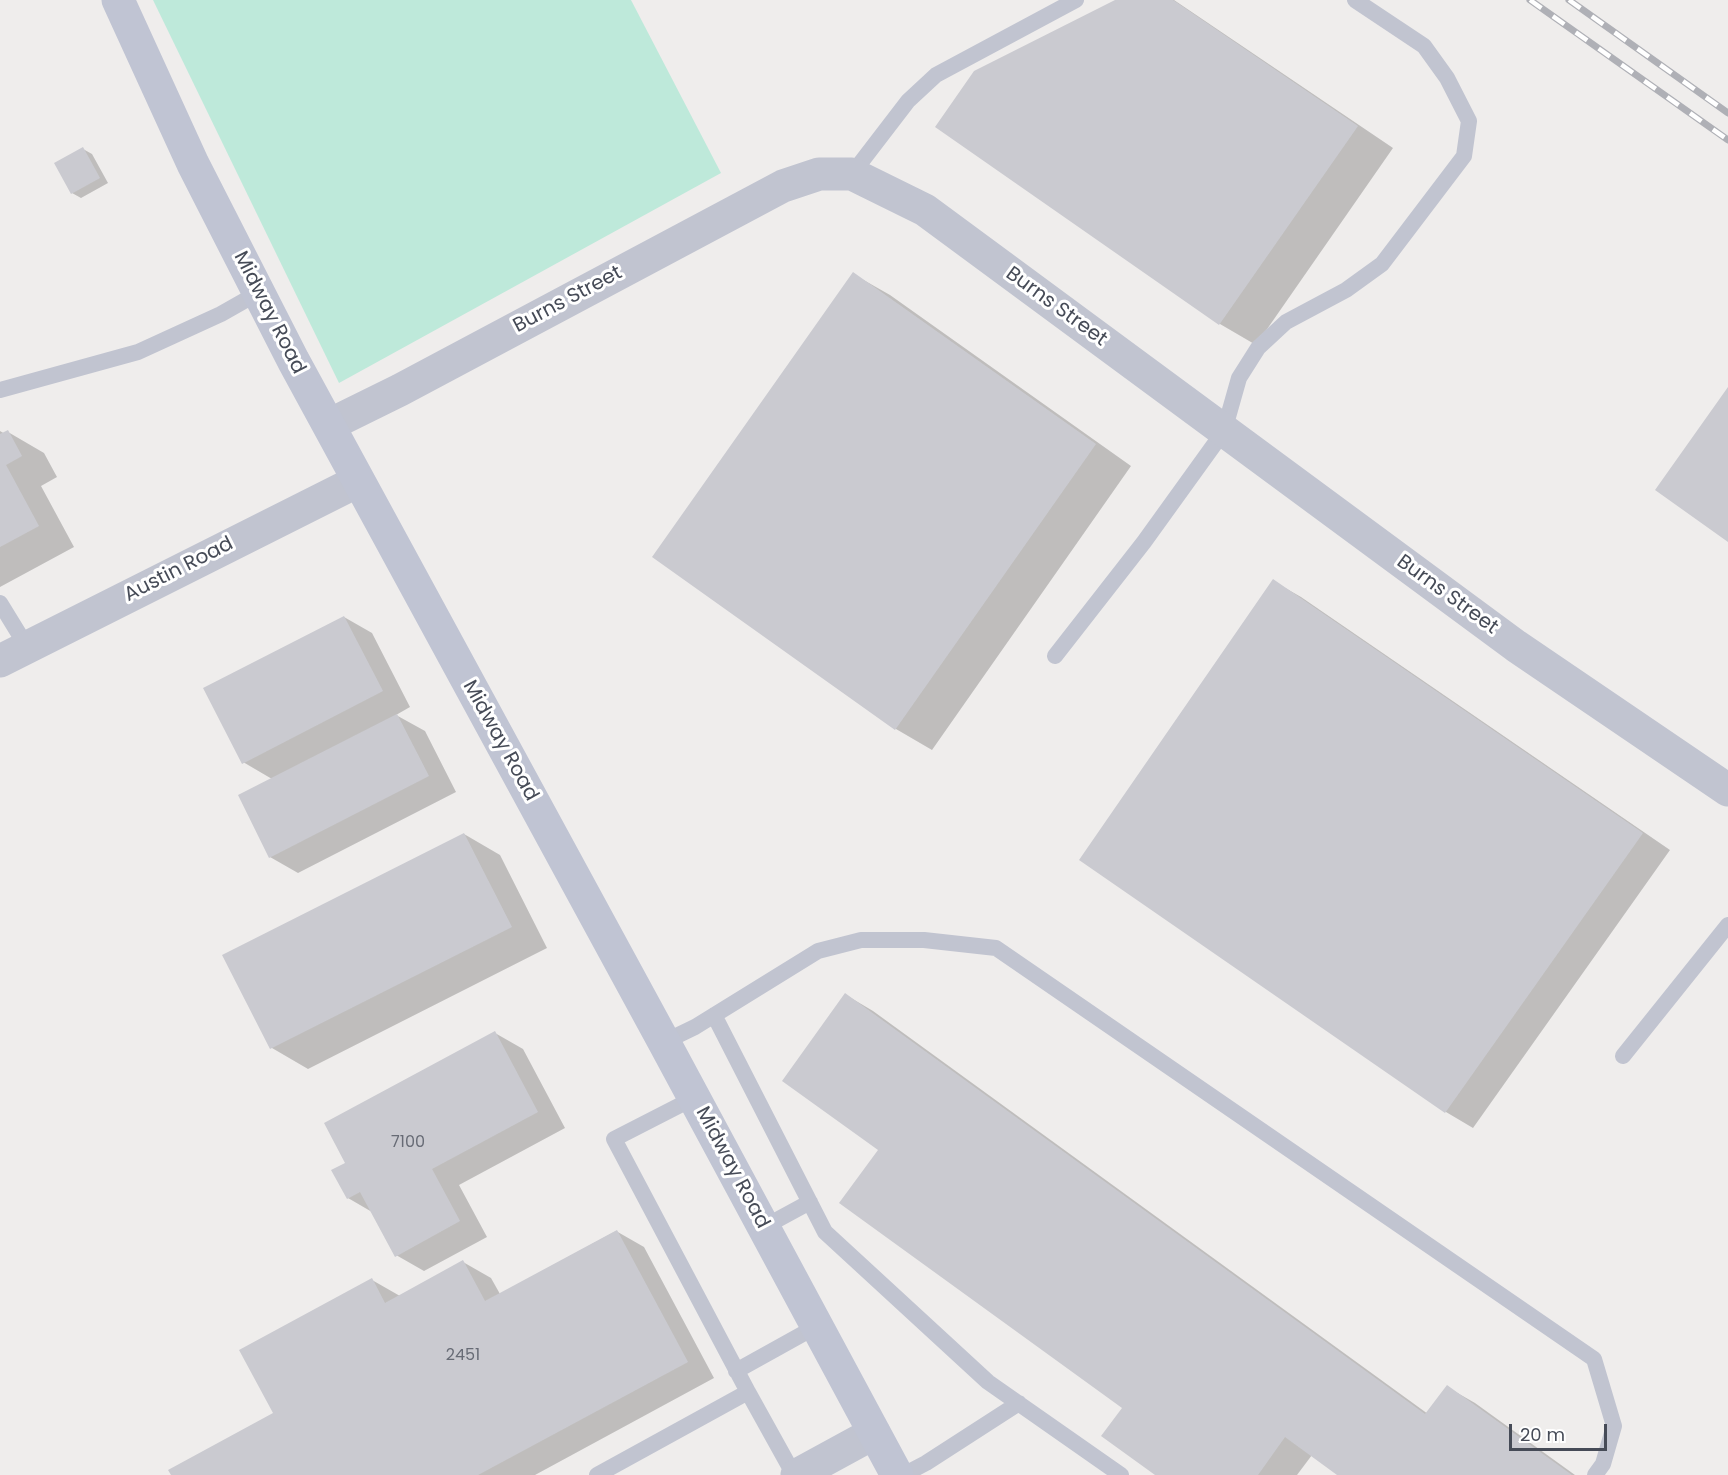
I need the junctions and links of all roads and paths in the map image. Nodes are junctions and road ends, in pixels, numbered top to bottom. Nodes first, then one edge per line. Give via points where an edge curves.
1 (118, 0) edge
2 (1076, 0) edge
3 (1355, 0) edge
4 (852, 174) junction
5 (258, 293) junction
6 (0, 390) edge
7 (329, 425) junction
8 (1224, 431) junction
9 (358, 481) junction
10 (0, 603) edge
11 (14, 654) edge
12 (1054, 656) dead end
13 (1728, 790) edge
14 (1728, 925) edge
15 (714, 1015) junction
16 (664, 1042) junction
17 (1623, 1056) dead end
18 (694, 1098) junction
19 (810, 1203) junction
20 (764, 1227) junction
21 (817, 1326) junction
22 (736, 1371) junction
23 (748, 1392) junction
24 (1019, 1403) junction
25 (874, 1433) junction
26 (597, 1475) edge
27 (796, 1475) edge
28 (897, 1475) edge
29 (903, 1475) edge
30 (1121, 1475) edge
31 (1594, 1475) edge

1 - 5 main road, Midway Road via 193,164
2 - 4 lane via 936,75 908,100
3 - 8 lane via 1424,46 1447,78 1469,121 1464,156 1382,264 1346,290 1286,322 1258,348 1239,378
4 - 7 street, Burns Street via 819,174 783,186
4 - 8 street, Burns Street via 926,210
5 - 6 lane via 138,352
5 - 7 main road, Midway Road
7 - 9 main road, Midway Road
8 - 12 lane via 1144,542
8 - 13 street, Burns Street via 1516,646
9 - 11 street, Austin Road
9 - 16 main road, Midway Road
10 - 11 lane
14 - 17 lane
15 - 16 lane
15 - 19 lane
15 - 31 lane via 818,951 861,940 924,940 996,948 1594,1359 1614,1426 1603,1464
16 - 18 main road, Midway Road
18 - 20 main road, Midway Road
18 - 22 lane via 614,1139
19 - 20 lane
19 - 24 lane via 825,1232 988,1382
20 - 21 main road, Midway Road
21 - 22 lane
21 - 25 main road, Midway Road
22 - 23 lane
23 - 26 lane
23 - 27 lane
24 - 29 lane
24 - 30 lane
25 - 27 street
25 - 28 main road, Midway Road

